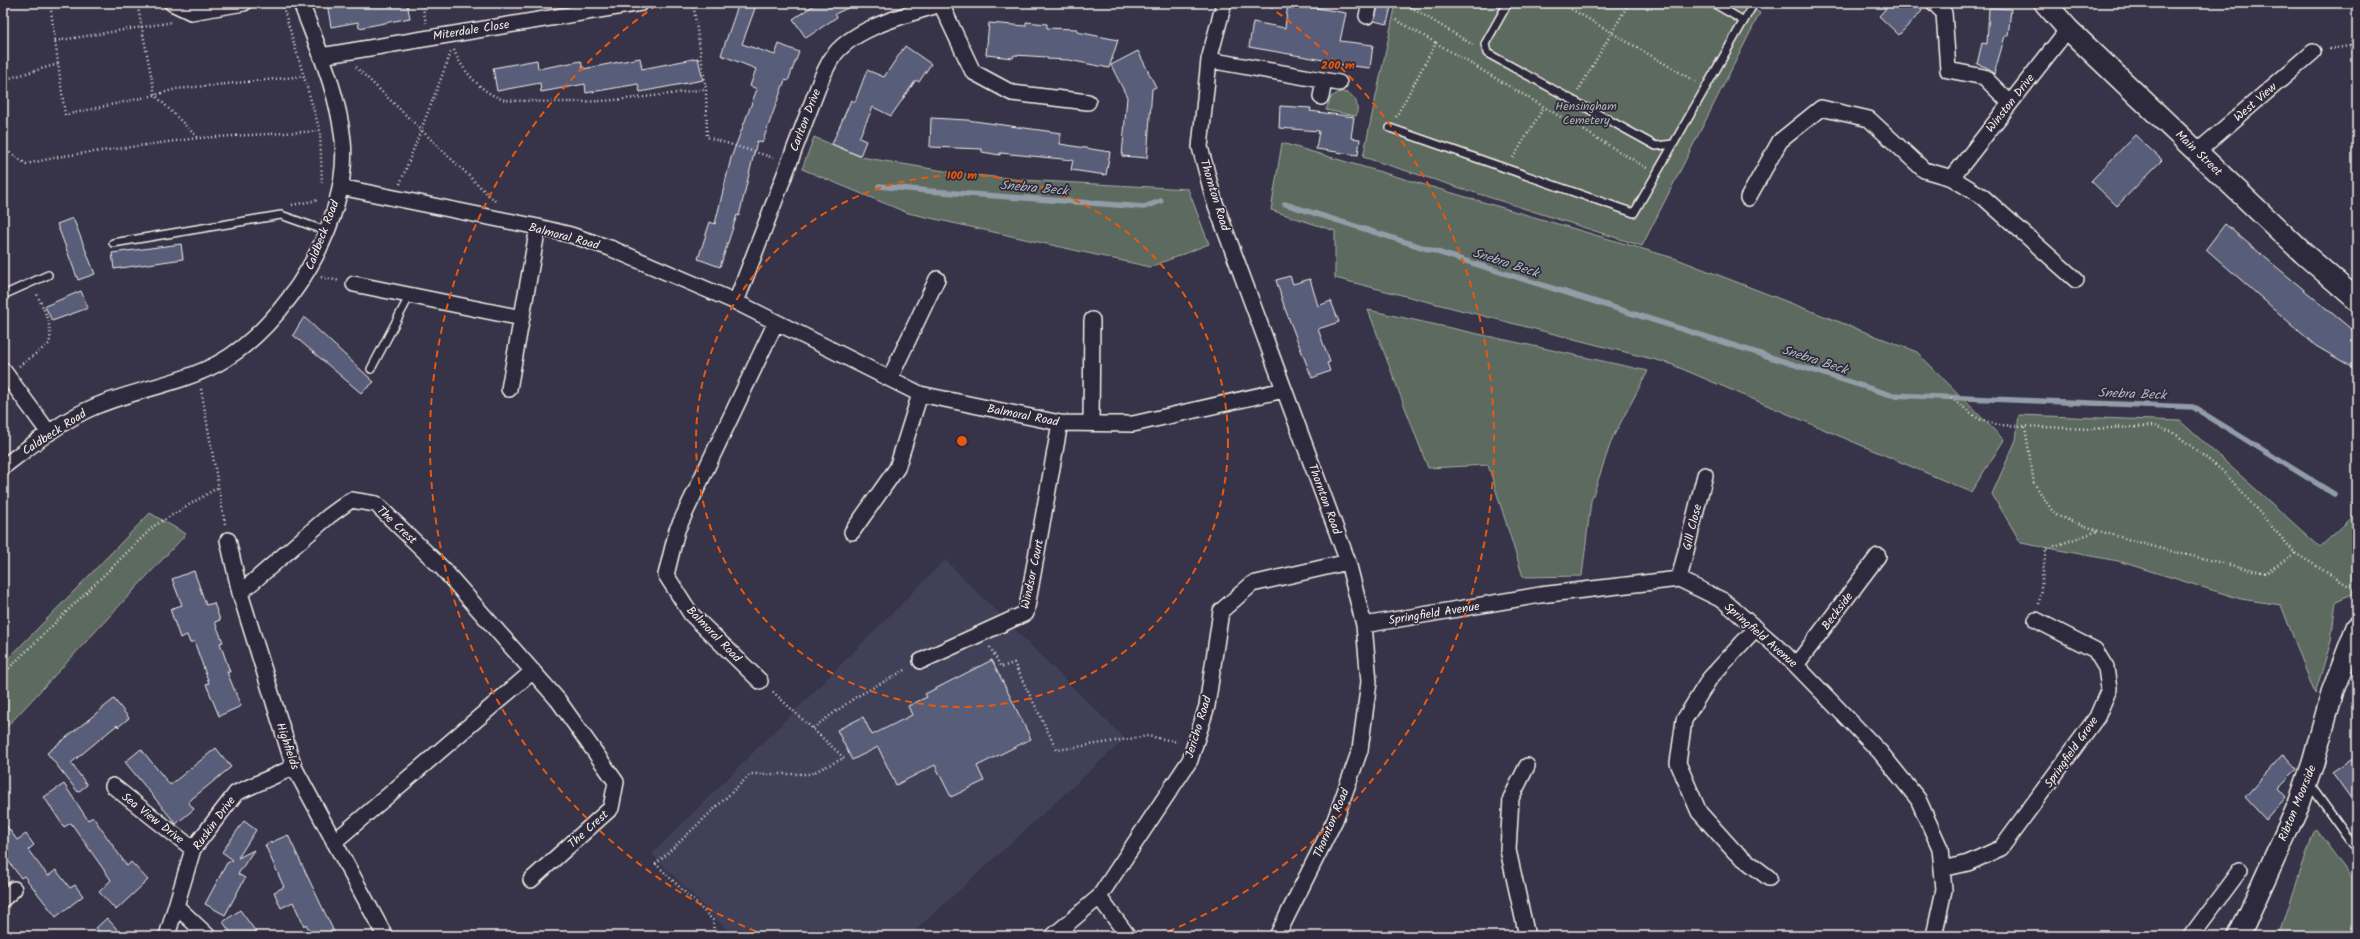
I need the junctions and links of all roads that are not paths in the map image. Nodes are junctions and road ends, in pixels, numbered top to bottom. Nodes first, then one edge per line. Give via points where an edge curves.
1 (172, 3) edge
2 (244, 3) edge
3 (301, 3) edge
4 (641, 3) edge
5 (1223, 3) edge
6 (1508, 3) edge
7 (1713, 3) edge
8 (1754, 3) edge
9 (1934, 3) edge
10 (2045, 3) edge
11 (943, 4) edge
12 (621, 5) edge
13 (1744, 21) junction
14 (2068, 29) junction
15 (2313, 52) road end
16 (321, 56) junction
17 (1209, 60) junction
18 (1324, 81) junction
19 (1339, 83) dead end
20 (1320, 97) dead end
21 (1088, 102) dead end
22 (2010, 104) junction
23 (1390, 128) road end
24 (1673, 144) junction
25 (2198, 151) junction
26 (1952, 178) junction
27 (340, 187) junction
28 (1748, 198) dead end
29 (538, 227) junction
30 (326, 231) junction
31 (113, 243) dead end
32 (48, 276) dead end
33 (937, 279) dead end
34 (2076, 280) dead end
35 (354, 284) road end
36 (3, 295) edge
37 (410, 295) junction
38 (2357, 300) edge
39 (736, 302) junction
40 (522, 318) junction
41 (1092, 320) dead end
42 (776, 322) junction
43 (372, 368) dead end
44 (5, 372) edge
45 (890, 378) junction
46 (508, 389) dead end
47 (1284, 390) junction
48 (920, 394) junction
49 (1060, 423) junction
50 (1091, 423) junction
51 (49, 433) junction
52 (3, 467) edge
53 (1705, 475) dead end
54 (852, 532) dead end
55 (228, 540) road end
56 (1878, 556) dead end
57 (1348, 562) junction
58 (1679, 579) junction
59 (240, 593) junction
60 (2036, 620) road end
61 (1364, 625) junction
62 (2357, 627) edge
63 (1756, 628) junction
64 (921, 661) road end
65 (1796, 665) junction
66 (533, 671) junction
67 (760, 681) road end
68 (1527, 766) dead end
69 (294, 767) junction
70 (2307, 781) junction
71 (113, 786) dead end
72 (334, 842) junction
73 (193, 849) junction
74 (2357, 850) edge
75 (1942, 869) junction
76 (2240, 870) dead end
77 (1768, 878) dead end
78 (531, 880) dead end
79 (1099, 897) junction
80 (177, 907) junction
81 (167, 936) edge
82 (208, 936) edge
83 (385, 936) edge
84 (1053, 936) edge
85 (1128, 936) edge
86 (1277, 936) edge
87 (1527, 936) edge
88 (1934, 936) edge
89 (2191, 936) edge
90 (2239, 936) edge

1 - 2 street via 192,12
3 - 16 street, Caldbeck Road
4 - 12 street, Miterdale Close
5 - 17 street, Thornton Road
6 - 24 lane via 1485,44 1487,53 1656,146
7 - 13 lane
8 - 13 lane
9 - 22 street via 1944,12 1948,70 1984,77
10 - 14 main road, Main Street
11 - 21 street via 973,72 1012,93
11 - 39 street, Carlton Drive via 870,28 843,46 832,57 822,77
12 - 16 street, Miterdale Close
13 - 24 lane
14 - 22 street, Winston Drive
14 - 25 main road, Main Street
15 - 25 street, West View
16 - 27 street, Caldbeck Road via 340,118 343,158
17 - 18 street
17 - 47 street, Thornton Road via 1200,147 1214,200
18 - 19 street
18 - 20 street
22 - 26 street, Winston Drive
23 - 24 lane via 1634,212
25 - 38 main road, Main Street via 2303,253
26 - 28 street via 1924,170 1869,119 1821,108 1780,141
26 - 34 street via 1983,197
27 - 29 street, Balmoral Road
27 - 30 street, Caldbeck Road
29 - 39 street, Balmoral Road via 610,248
29 - 40 street
30 - 31 lane via 282,216
30 - 51 street, Caldbeck Road via 306,274 274,318 254,337 217,364 94,407
32 - 36 lane
33 - 45 street
35 - 37 street
37 - 40 street
37 - 43 lane
39 - 42 street, Balmoral Road
40 - 46 street
41 - 50 street
42 - 45 street, Balmoral Road
42 - 67 street, Balmoral Road via 677,530 666,575 691,614
44 - 51 street
45 - 48 street, Balmoral Road
47 - 50 street, Balmoral Road via 1133,424
47 - 57 street, Thornton Road
48 - 49 street, Balmoral Road
48 - 54 street via 897,468
49 - 50 street, Balmoral Road
49 - 64 street, Windsor Court via 1026,613
51 - 52 street, Caldbeck Road
53 - 58 street, Gill Close
55 - 59 street, Highfields
56 - 65 street, Beckside
57 - 61 street, Thornton Road
57 - 79 street, Jericho Road via 1252,584 1221,611 1207,706 1190,760
58 - 61 street, Springfield Avenue via 1540,595
58 - 63 street, Springfield Avenue via 1724,601
59 - 66 street, The Crest via 351,500 376,504 443,569
59 - 69 street, Highfields
60 - 75 street, Springfield Grove via 2095,650 2106,668 2109,689 2097,717 2001,848 1968,863
61 - 86 street, Thornton Road via 1369,682 1360,750 1335,820
62 - 70 main road, Ribton Moorside via 2333,690
63 - 65 street, Springfield Avenue
63 - 77 street via 1710,678 1684,720 1678,763 1699,812 1734,852
65 - 75 street, Springfield Avenue via 1880,752 1918,799 1940,848
66 - 72 street
66 - 78 street, The Crest via 558,700 616,782 611,808
68 - 87 street via 1511,798 1508,850
69 - 72 street, Highfields
69 - 73 street, Ruskin Drive via 236,793
70 - 74 lane
70 - 90 main road, Ribton Moorside
71 - 73 street, Sea View Drive
72 - 83 street, Highfields
73 - 80 street, Ruskin Drive
75 - 88 street, Springfield Avenue via 1944,890
76 - 89 street
79 - 84 street, Jericho Road
79 - 85 street
80 - 81 street, Ruskin Drive
80 - 82 street

